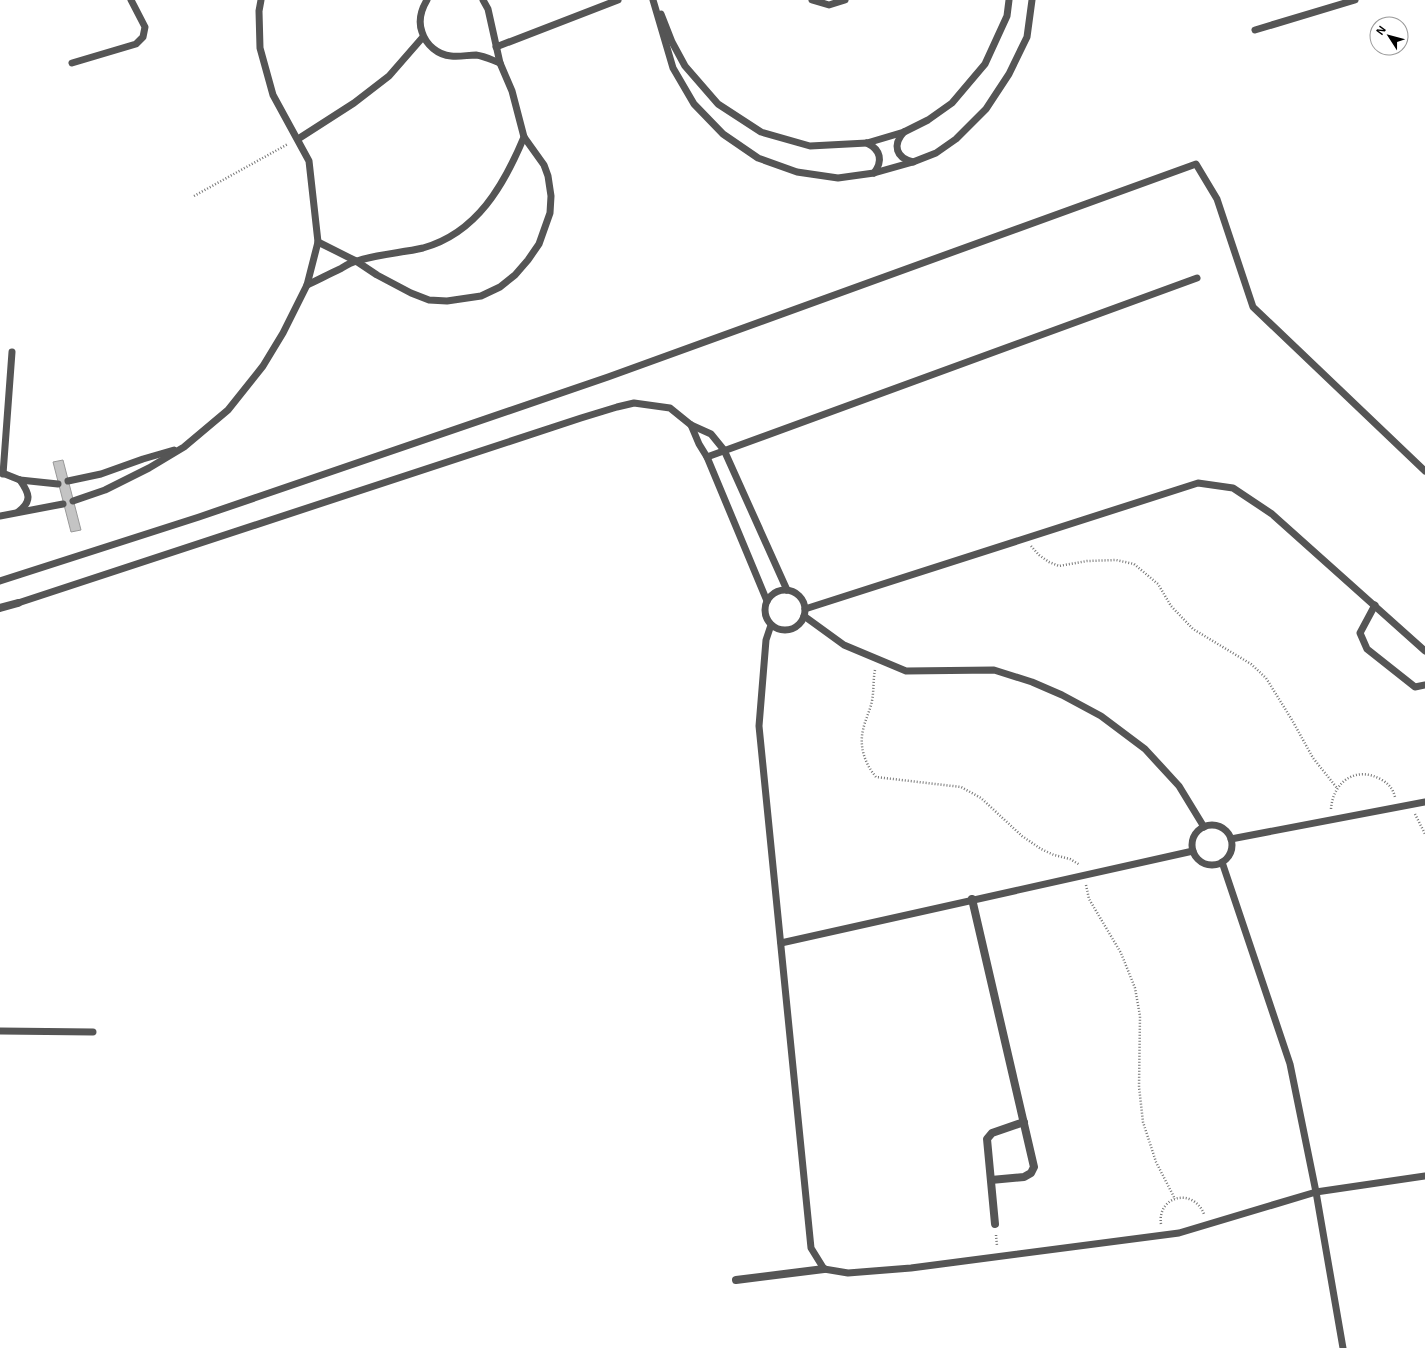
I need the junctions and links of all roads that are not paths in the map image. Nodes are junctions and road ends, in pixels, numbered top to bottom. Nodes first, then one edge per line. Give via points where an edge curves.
1 (131, 0) edge
2 (261, 0) edge
3 (427, 0) edge
4 (483, 0) edge
5 (618, 0) edge
6 (654, 0) edge
7 (812, 0) edge
8 (846, 0) edge
9 (1008, 0) edge
10 (1032, 0) edge
11 (1355, 0) edge
12 (1255, 30) dead end
13 (423, 37) junction
14 (496, 47) junction
15 (72, 63) dead end
16 (500, 63) junction
17 (904, 132) junction
18 (524, 137) junction
19 (298, 139) junction
20 (867, 143) junction
21 (913, 162) junction
22 (874, 173) junction
23 (318, 242) junction
24 (356, 261) junction
25 (1197, 278) dead end
26 (307, 285) junction
27 (12, 352) dead end
28 (691, 425) junction
29 (184, 447) junction
30 (724, 450) junction
31 (707, 457) junction
32 (1425, 471) edge
33 (2, 473) edge
34 (20, 480) junction
35 (68, 481) dead end
36 (58, 484) dead end
37 (73, 501) dead end
38 (64, 504) dead end
39 (16, 513) junction
40 (0, 516) edge
41 (0, 581) edge
42 (787, 590) junction
43 (767, 601) junction
44 (18, 603) joint
45 (1375, 605) junction
46 (0, 608) edge
47 (804, 612) junction
48 (771, 625) junction
49 (1425, 651) edge
50 (1425, 686) edge
51 (1425, 802) edge
52 (1204, 827) junction
53 (1231, 839) junction
54 (1193, 851) junction
55 (1222, 862) junction
56 (972, 899) junction
57 (781, 943) junction
58 (0, 1031) edge
59 (93, 1032) dead end
60 (1024, 1122) junction
61 (1425, 1176) edge
62 (991, 1180) junction
63 (1316, 1192) junction
64 (995, 1224) road end
65 (824, 1269) junction
66 (736, 1280) dead end
67 (1343, 1348) edge

1 - 15 lane via 145,27 143,37 136,44
2 - 19 lane via 260,48 272,95
3 - 13 lane via 420,18
4 - 14 lane via 488,9
5 - 14 lane
6 - 20 lane via 685,66 718,104 761,132 810,146
6 - 22 lane via 673,68 694,104 723,134 758,158 797,172 838,178
7 - 8 lane via 829,5
9 - 17 lane via 1006,16 985,64 952,103 928,120
10 - 21 lane via 1027,37 1009,74 986,109 936,153
11 - 12 lane
13 - 16 lane via 440,53 451,56 477,55
13 - 19 lane via 389,76 354,103
14 - 16 lane
16 - 18 lane via 512,91
17 - 20 lane
17 - 21 lane via 897,146 899,154 905,160
18 - 24 lane via 514,162 496,194 463,228 424,247
18 - 24 lane via 544,165 548,176 550,213 539,244 532,255 515,275 500,287 481,296 447,302 429,300 410,293
19 - 23 lane via 309,161
20 - 22 lane via 878,152 880,160
21 - 22 lane
23 - 24 lane
23 - 26 lane
24 - 26 lane
25 - 30 lane
26 - 29 lane via 263,366 228,410
27 - 33 lane
28 - 30 lane via 711,434
28 - 31 lane
28 - 44 lane via 670,408 634,403 617,407
29 - 35 lane via 102,474
29 - 37 lane via 105,490
30 - 31 lane
30 - 42 lane
31 - 43 lane
32 - 41 lane via 1253,307 1217,200 1196,164 608,377 199,517
33 - 34 lane
34 - 36 lane
34 - 39 lane via 29,497 25,506
38 - 39 lane
39 - 40 lane
42 - 43 lane via 776,592
42 - 47 lane via 799,596 803,602
43 - 48 lane via 765,614
44 - 46 street
45 - 47 lane via 1272,514 1233,488 1198,483
45 - 49 lane
45 - 50 lane via 1360,633 1367,649 1414,687
47 - 48 lane via 799,623 793,628 778,629
47 - 52 lane via 844,645 906,671 994,670 1062,695 1101,716 1145,749 1179,786
48 - 57 lane via 766,640 759,726
51 - 53 lane
52 - 53 lane via 1217,825 1228,833
52 - 54 lane via 1194,837
53 - 55 lane via 1231,852
54 - 55 lane via 1198,859 1205,863
54 - 56 lane
55 - 63 lane via 1290,1064
56 - 57 lane
56 - 60 street
57 - 65 lane via 811,1248
58 - 59 lane
60 - 62 street via 988,1136
60 - 62 street via 1034,1167 1031,1173 1024,1177
61 - 63 lane
62 - 64 street
63 - 65 lane via 1179,1233 911,1268 848,1273
63 - 67 lane
65 - 66 street

